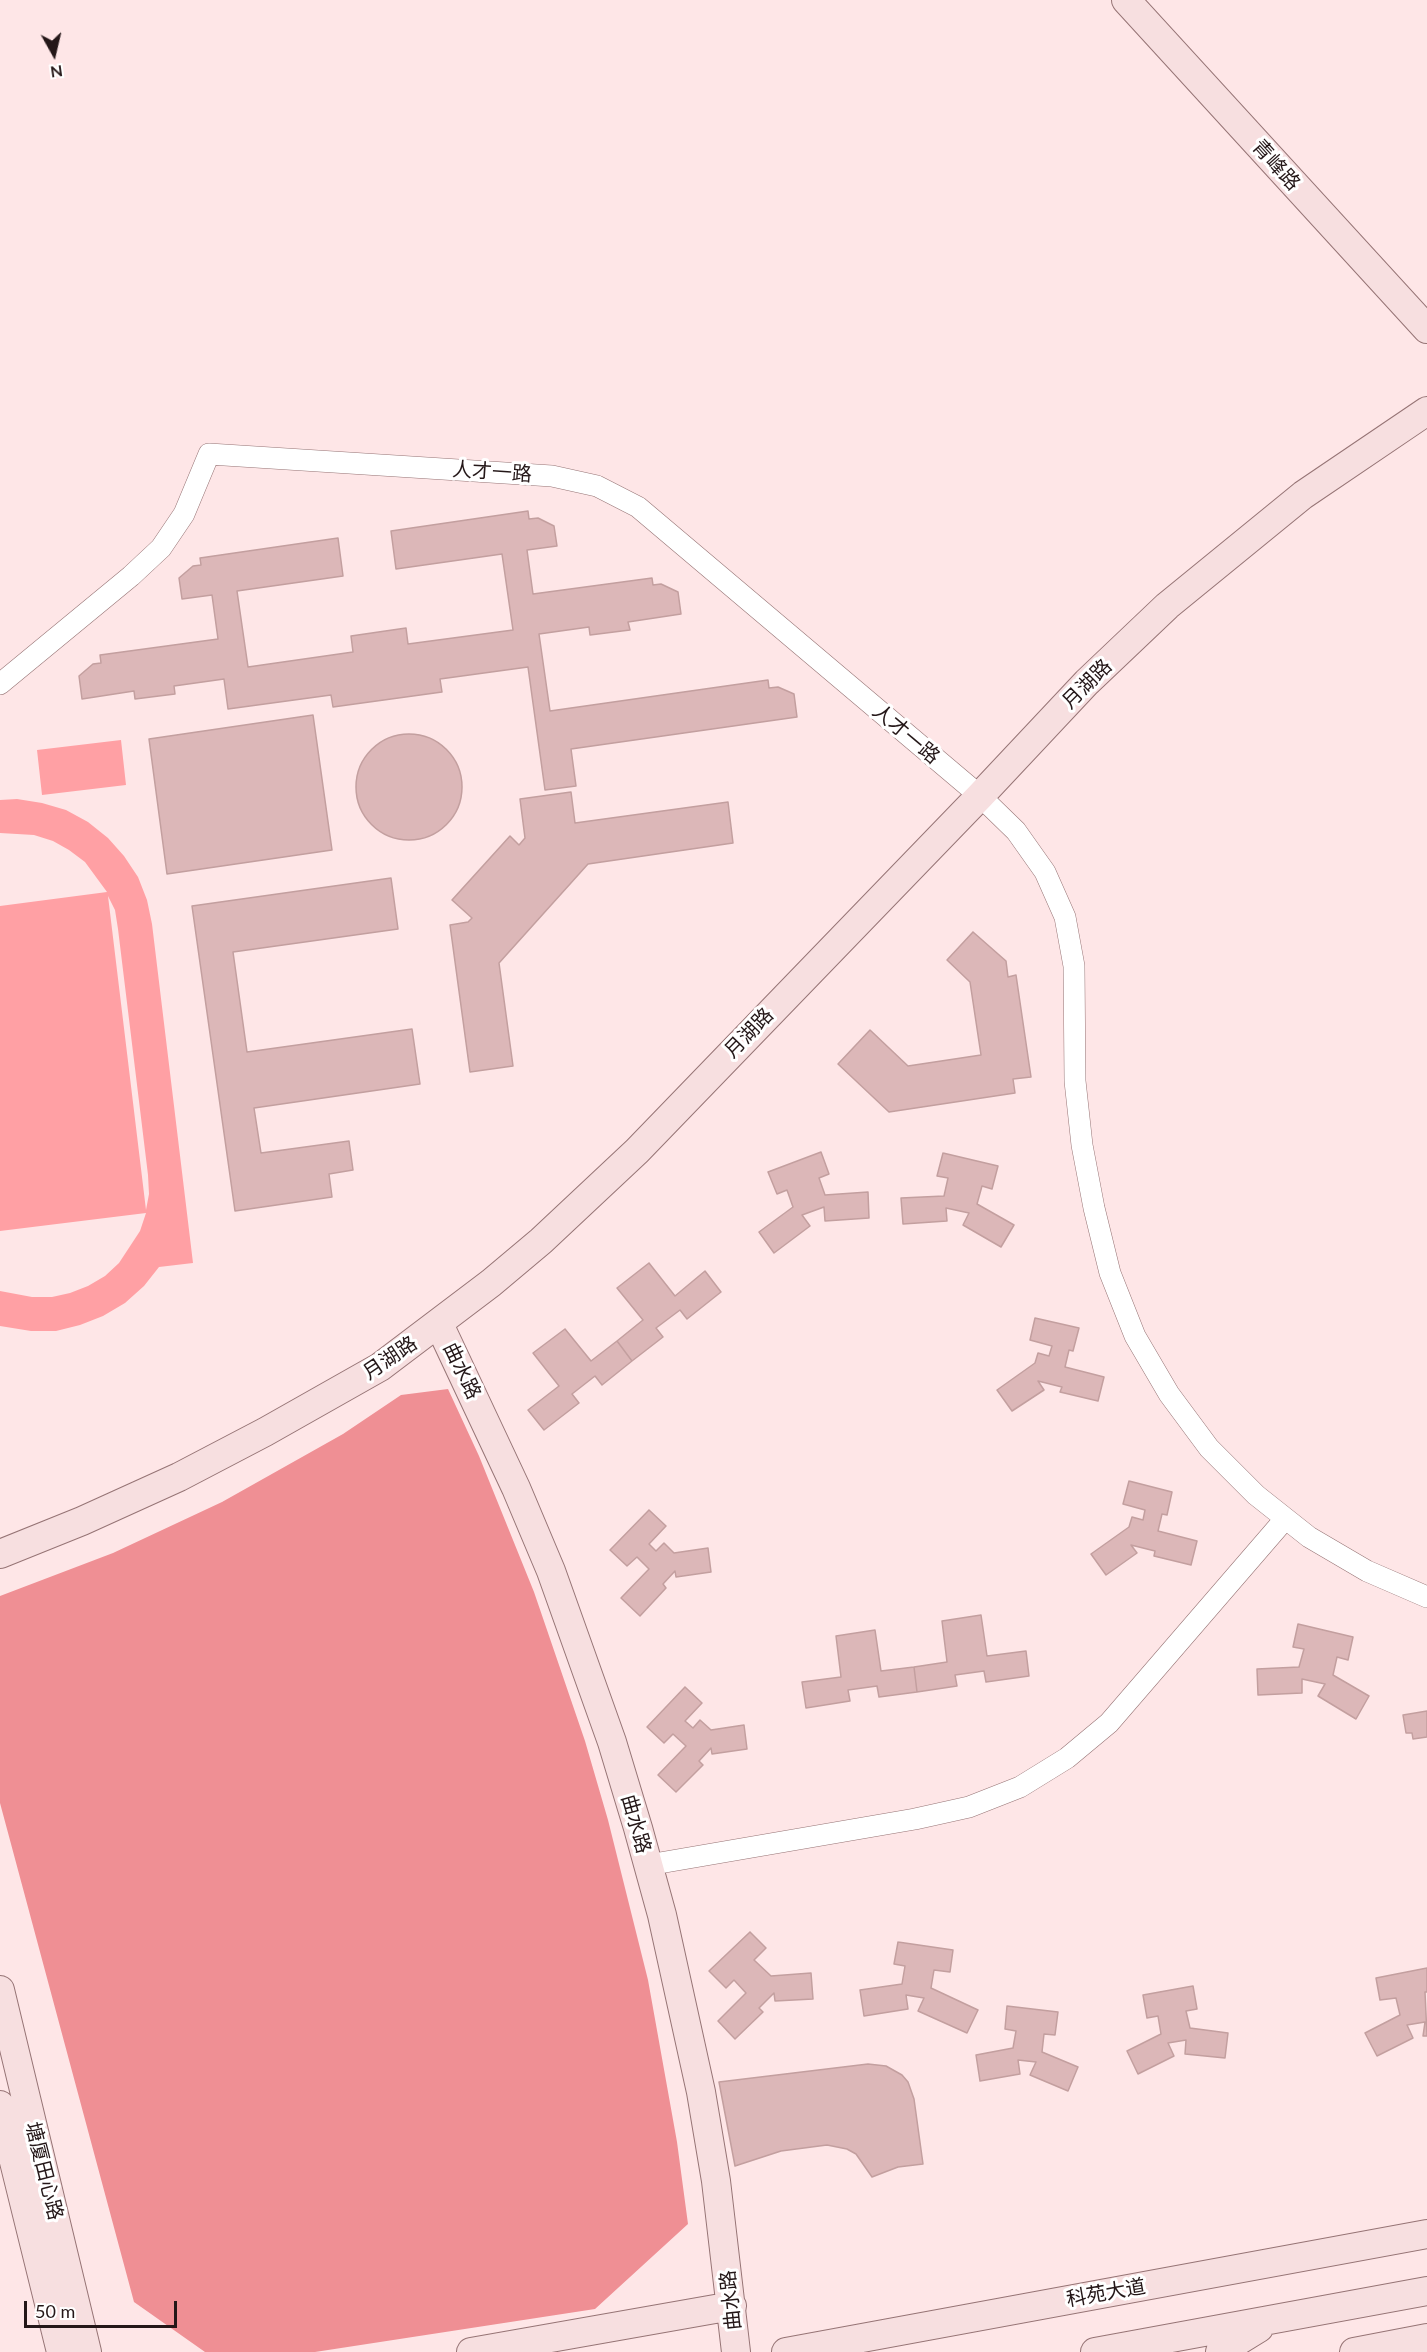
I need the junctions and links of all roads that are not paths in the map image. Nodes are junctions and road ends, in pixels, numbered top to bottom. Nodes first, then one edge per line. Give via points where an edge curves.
1 (1126, 0) edge
2 (1427, 329) edge
3 (1427, 411) edge
4 (0, 684) edge
5 (980, 796) junction
6 (439, 1324) junction
7 (1285, 1518) junction
8 (0, 1554) edge
9 (1427, 1597) edge
10 (648, 1865) junction
11 (0, 1990) edge
12 (0, 2105) edge
13 (1427, 2234) edge
14 (1427, 2291) edge
15 (732, 2306) junction
16 (64, 2311) junction
17 (1273, 2319) junction
18 (1427, 2338) edge
19 (50, 2352) edge
20 (61, 2352) edge
21 (87, 2352) edge
22 (111, 2352) edge
23 (471, 2352) edge
24 (736, 2352) edge
25 (786, 2352) edge
26 (1095, 2352) edge
27 (1220, 2352) edge
28 (1354, 2352) edge

1 - 2 street, 青峰路
3 - 5 street, 月湖路 via 1303,495 1167,606
4 - 5 street, 人才一路 via 161,548 184,514 209,454 552,476 597,486 638,507
5 - 6 street, 月湖路 via 637,1151 541,1241
5 - 7 street via 1022,839 1045,872 1065,918 1074,966 1075,1081 1082,1145 1110,1273 1136,1335 1169,1394 1209,1448 1256,1496
6 - 8 street, 月湖路 via 380,1366 255,1437 136,1497
6 - 10 street, 曲水路 via 551,1571 612,1742
7 - 9 street via 1367,1571
7 - 10 street via 1109,1723 1067,1758 1020,1786 969,1807 915,1820
10 - 15 street, 曲水路 via 701,2092
11 - 16 street, 塘厦田心路
12 - 16 street, 塘厦田心路
13 - 25 street, 科苑大道
14 - 17 street
15 - 23 street
15 - 24 street, 曲水路
16 - 19 street
16 - 20 street, 塘厦田心路
16 - 21 street, 塘厦田心路
16 - 22 street via 87,2326
17 - 26 street
17 - 27 street
18 - 28 street

